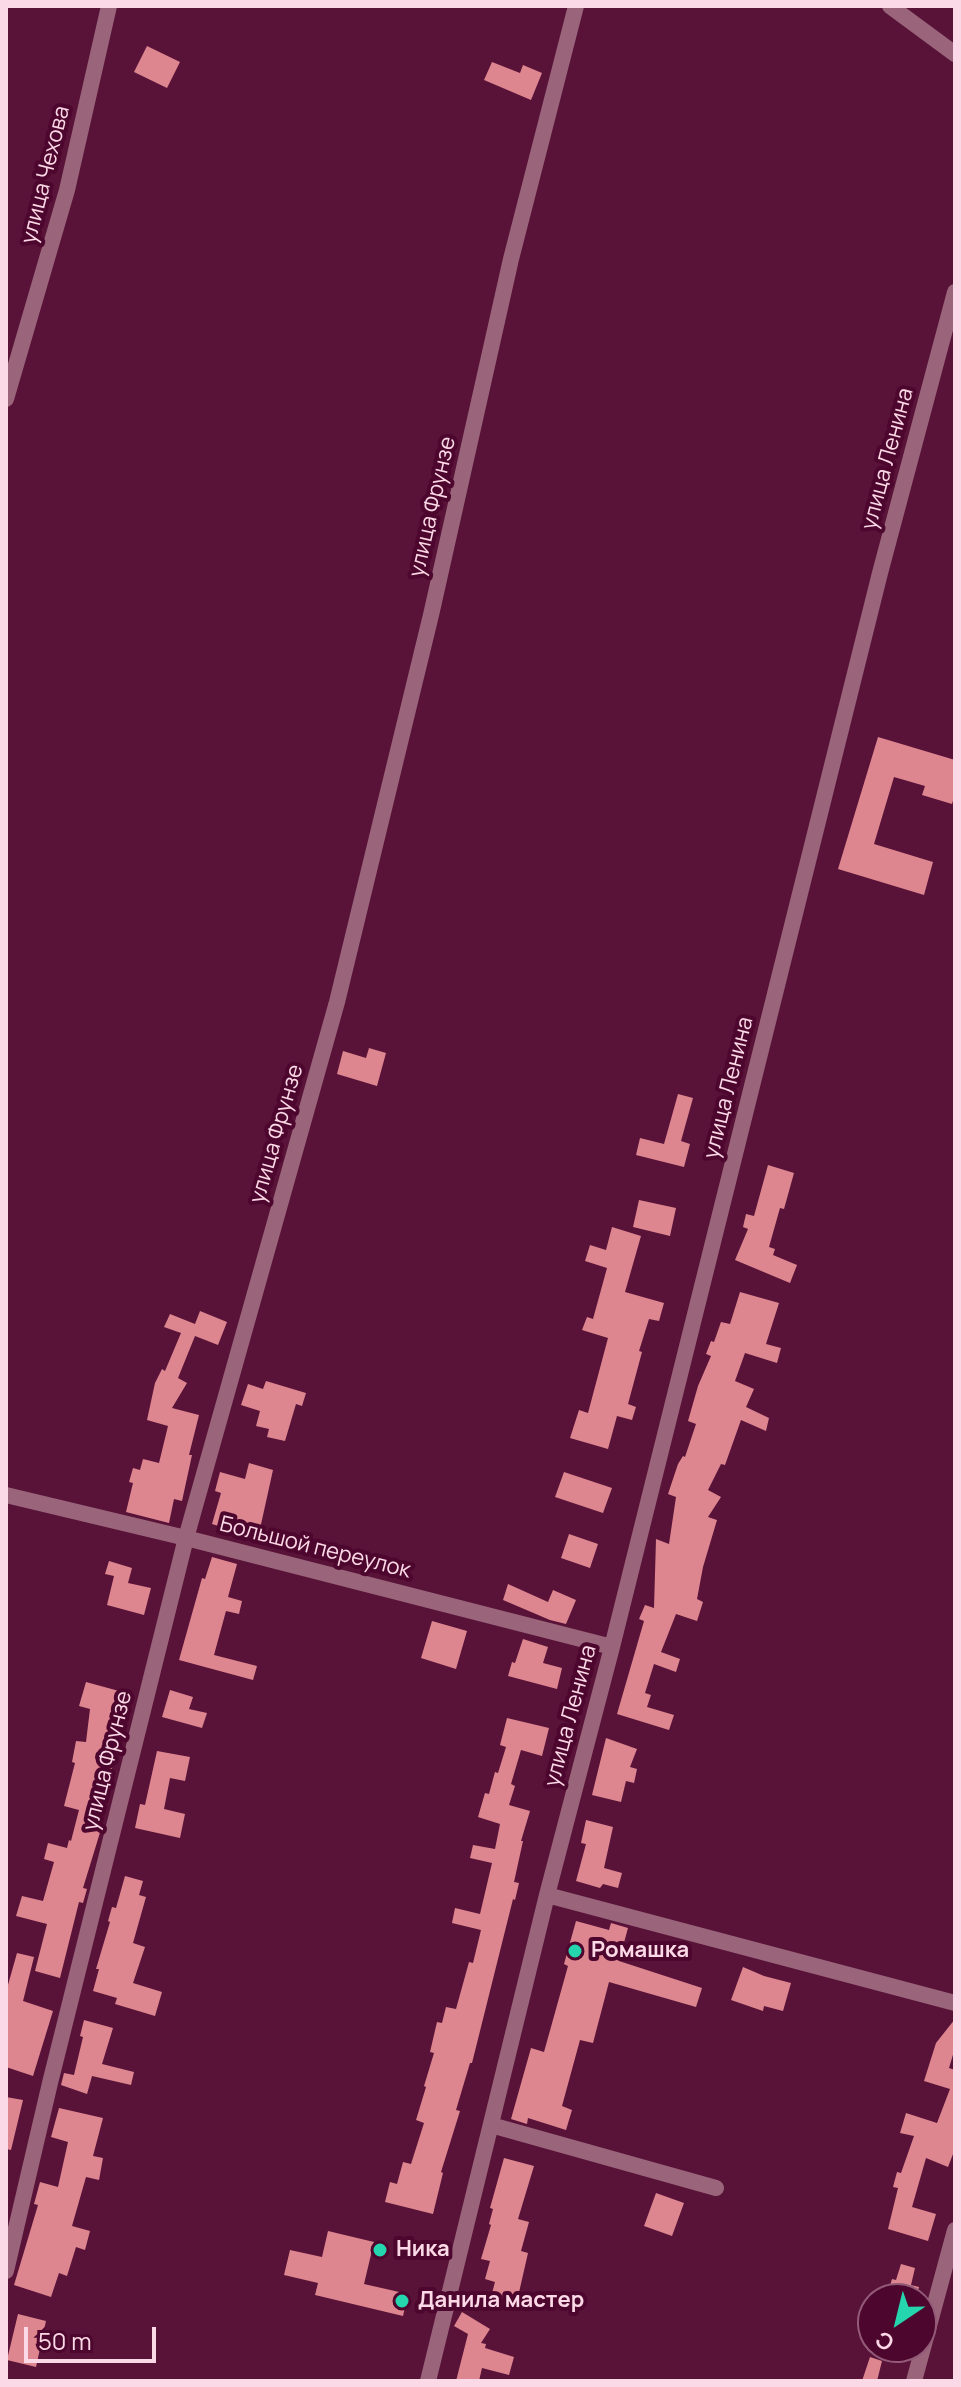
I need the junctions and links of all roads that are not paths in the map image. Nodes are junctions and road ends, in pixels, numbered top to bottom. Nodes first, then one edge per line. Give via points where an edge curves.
1 (109, 6) edge
2 (576, 6) edge
3 (890, 6) edge
4 (955, 54) edge
5 (955, 292) edge
6 (6, 399) edge
7 (6, 1495) edge
8 (186, 1538) junction
9 (612, 1647) junction
10 (547, 1895) junction
11 (955, 2003) edge
12 (491, 2125) junction
13 (716, 2188) dead end
14 (955, 2230) edge
15 (6, 2271) edge
16 (428, 2381) edge
17 (914, 2381) edge

1 - 6 street, улица Чехова via 67,190
2 - 8 street, улица Фрунзе via 511,259 337,1002
3 - 4 street
5 - 9 street, улица Ленина
7 - 8 street, Большой переулок
8 - 9 street, Большой переулок
8 - 15 street, улица Фрунзе
9 - 10 street, улица Ленина
10 - 11 street
10 - 12 street, улица Ленина
12 - 13 street
12 - 16 street, улица Ленина
14 - 17 street

